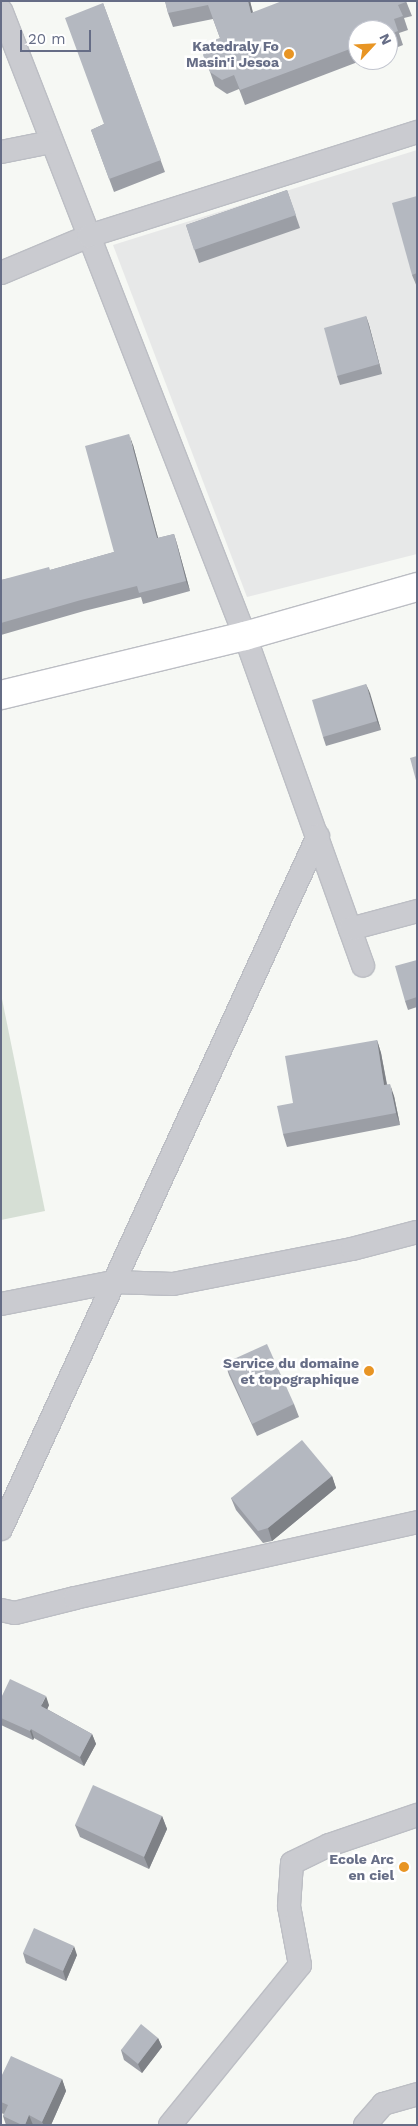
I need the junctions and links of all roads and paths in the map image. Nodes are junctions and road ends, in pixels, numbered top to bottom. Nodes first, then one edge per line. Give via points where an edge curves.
1 (1, 10) edge
2 (417, 132) edge
3 (51, 142) junction
4 (1, 152) edge
5 (89, 236) junction
6 (1, 273) edge
7 (417, 587) edge
8 (245, 636) junction
9 (1, 694) edge
10 (318, 836) junction
11 (417, 911) edge
12 (350, 928) junction
13 (363, 965) dead end
14 (417, 1232) edge
15 (114, 1282) junction
16 (1, 1304) edge
17 (417, 1522) edge
18 (1, 1529) edge
19 (1, 1610) edge
20 (417, 1815) edge
21 (417, 2094) edge
22 (170, 2125) edge
23 (365, 2125) edge

1 - 3 street
2 - 5 street
3 - 4 street
3 - 5 street
5 - 6 street
5 - 8 street
7 - 8 street
8 - 9 street
8 - 10 street
10 - 12 street
10 - 15 street
11 - 12 street
12 - 13 street
14 - 15 street via 352,1249 173,1284
15 - 16 street
15 - 18 street
17 - 19 street via 15,1613
20 - 22 street via 329,1845 292,1863 289,1906 300,1965
21 - 23 street via 383,2104

